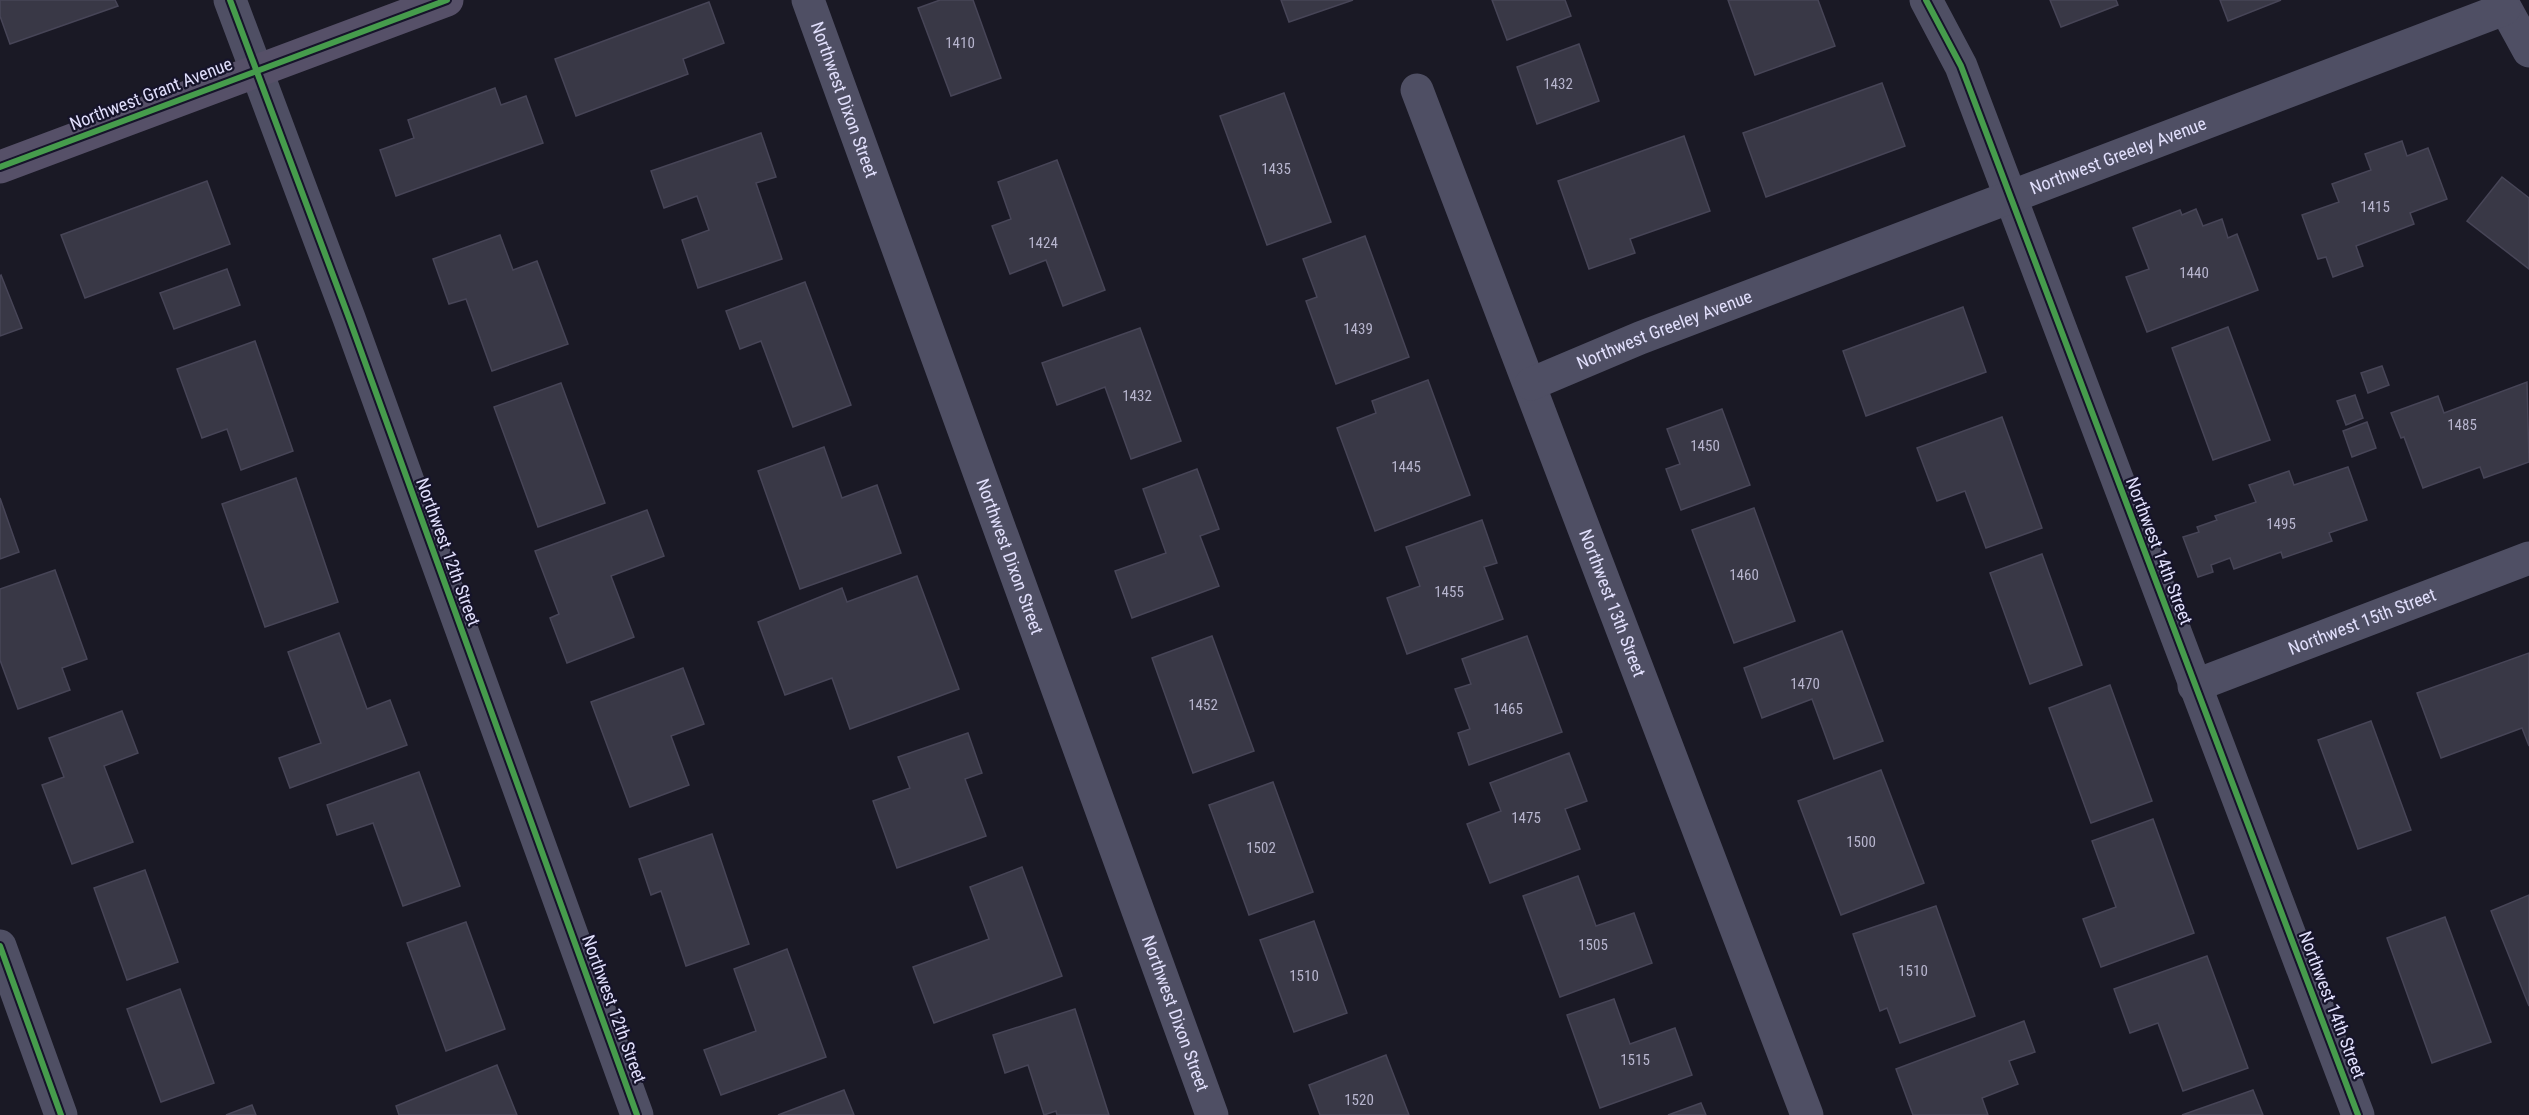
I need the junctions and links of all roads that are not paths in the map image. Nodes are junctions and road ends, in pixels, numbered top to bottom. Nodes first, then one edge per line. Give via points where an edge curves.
1 (230, 0) edge
2 (447, 0) edge
3 (808, 0) edge
4 (1926, 0) edge
5 (2502, 5) edge
6 (2529, 51) edge
7 (256, 70) junction
8 (1417, 90) dead end
9 (0, 166) edge
10 (2010, 198) junction
11 (1531, 384) junction
12 (2529, 558) edge
13 (2194, 686) junction
14 (0, 946) edge
15 (61, 1115) edge
16 (637, 1115) edge
17 (1212, 1115) edge
18 (1807, 1115) edge
19 (2358, 1115) edge

1 - 7 street, Northwest 12th Street
2 - 7 main road, Northwest Grant Avenue
3 - 17 street, Northwest Dixon Street
4 - 10 street, Northwest 14th Street via 1961,66
5 - 6 street
5 - 10 street, Northwest Greeley Avenue
7 - 9 main road, Northwest Grant Avenue
7 - 16 street, Northwest 12th Street
8 - 11 street, Northwest 13th Street
10 - 11 street, Northwest Greeley Avenue
10 - 13 street, Northwest 14th Street
11 - 18 street, Northwest 13th Street
12 - 13 street, Northwest 15th Street
13 - 19 street, Northwest 14th Street
14 - 15 street

